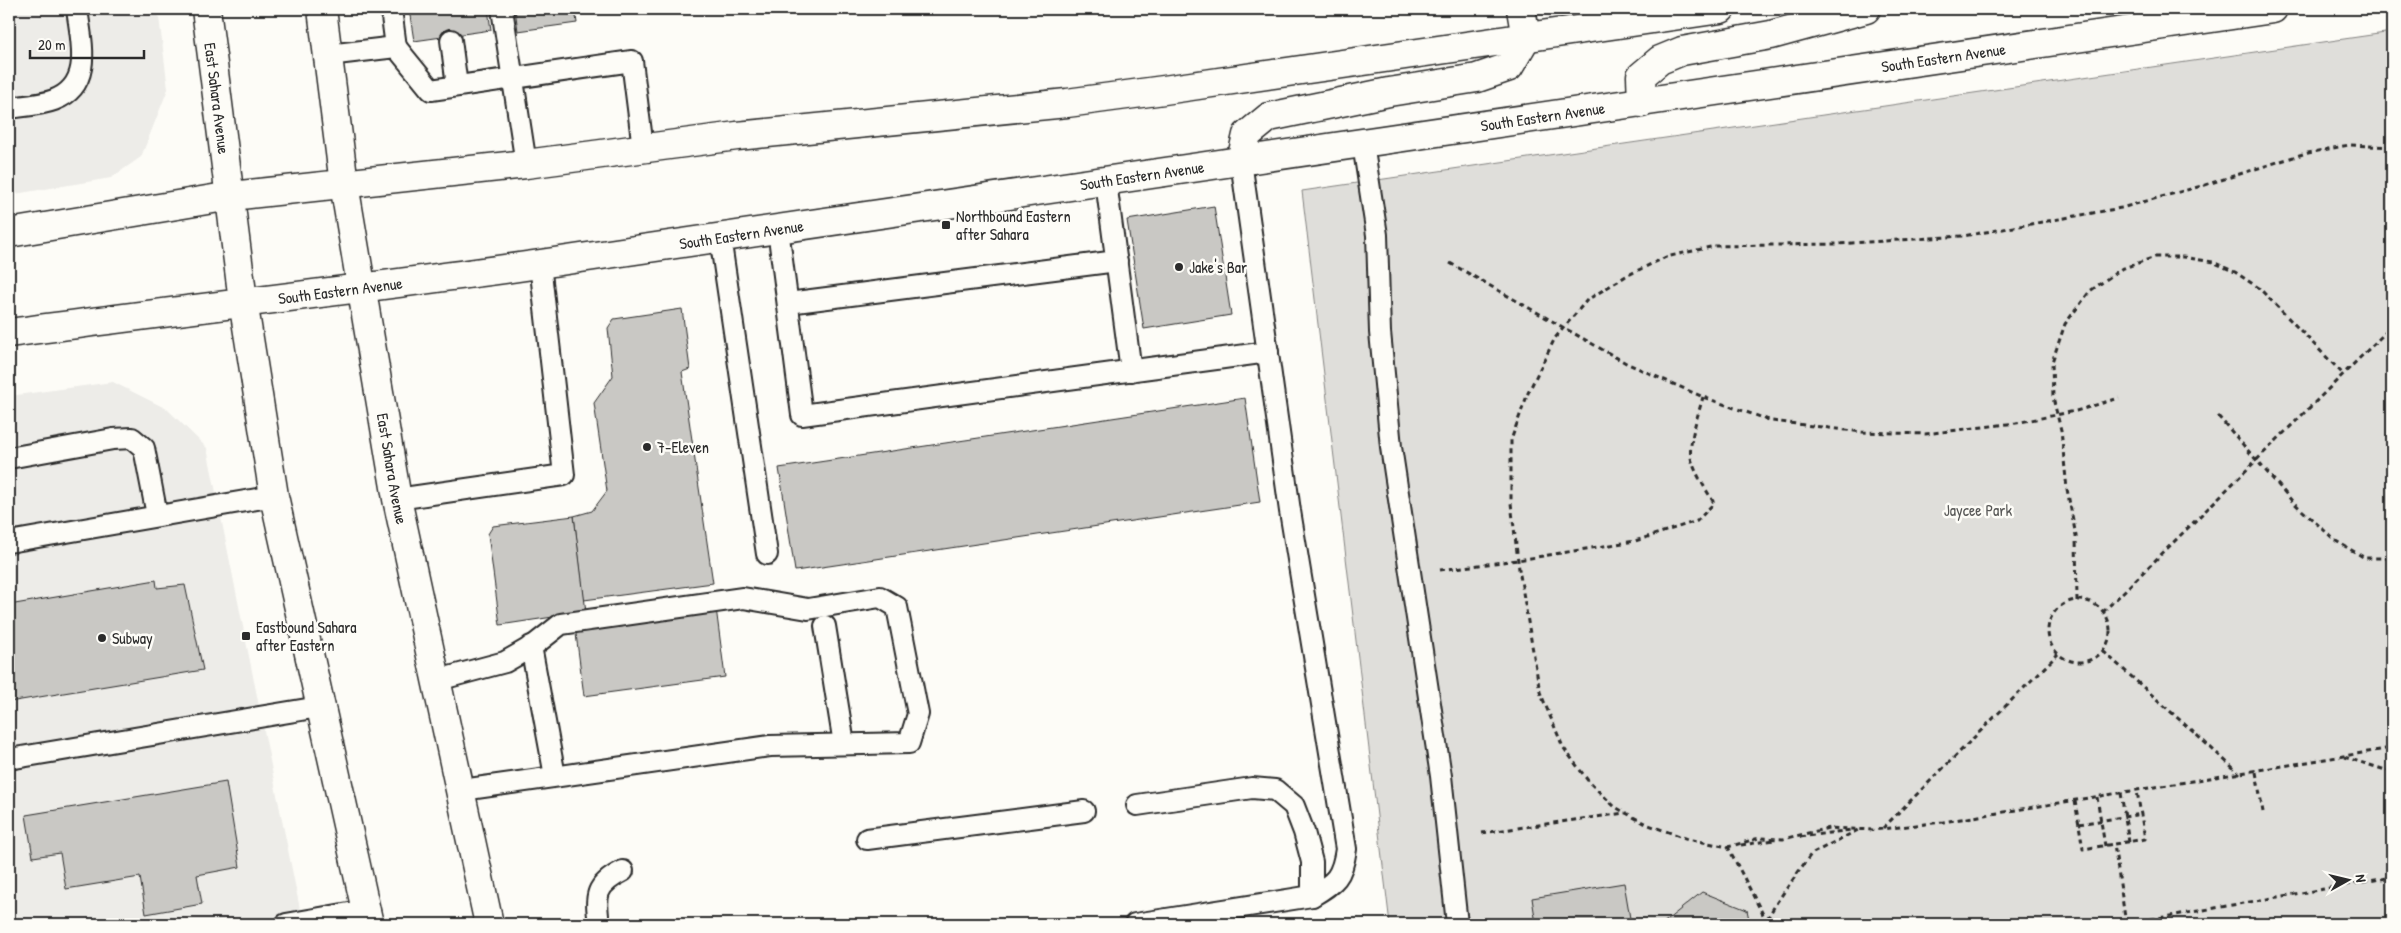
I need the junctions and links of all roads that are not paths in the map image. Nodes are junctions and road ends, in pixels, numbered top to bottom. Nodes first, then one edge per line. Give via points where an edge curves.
1 (77, 9) edge
2 (206, 9) edge
3 (322, 9) edge
4 (391, 9) edge
5 (502, 9) edge
6 (1522, 9) edge
7 (1721, 9) edge
8 (1866, 9) edge
9 (2273, 9) edge
10 (1526, 38) junction
11 (451, 40) dead end
12 (396, 47) junction
13 (328, 55) junction
14 (513, 78) junction
15 (456, 86) junction
16 (1642, 103) junction
17 (9, 105) edge
18 (1363, 144) junction
19 (643, 148) junction
20 (1241, 162) junction
21 (526, 164) junction
22 (1106, 182) junction
23 (344, 184) junction
24 (231, 196) junction
25 (778, 229) junction
26 (9, 233) edge
27 (720, 237) junction
28 (1117, 261) junction
29 (540, 264) junction
30 (361, 289) junction
31 (243, 301) junction
32 (788, 303) junction
33 (9, 333) edge
34 (1268, 352) junction
35 (1131, 371) junction
36 (9, 458) edge
37 (274, 496) junction
38 (397, 499) junction
39 (158, 515) junction
40 (9, 542) edge
41 (767, 554) dead end
42 (825, 626) dead end
43 (531, 646) junction
44 (438, 680) junction
45 (319, 707) junction
46 (844, 744) junction
47 (9, 760) edge
48 (555, 776) junction
49 (462, 790) junction
50 (1137, 805) dead end
51 (1084, 810) dead end
52 (867, 839) dead end
53 (623, 871) dead end
54 (1312, 896) junction
55 (368, 917) edge
56 (286, 924) edge
57 (489, 924) edge
58 (599, 924) edge
59 (1135, 924) edge
60 (1457, 924) edge

1 - 17 lane via 84,59 79,77 69,92 54,100
2 - 24 main road, East Sahara Avenue
3 - 13 main road, East Sahara Avenue
4 - 12 lane
5 - 14 lane
6 - 10 main road
7 - 10 main road
8 - 16 main road via 1660,60 1641,76
9 - 16 main road, South Eastern Avenue
10 - 19 main road via 1067,103
10 - 20 main road via 1509,67 1477,78 1389,92 1270,117 1247,135
11 - 15 lane
12 - 13 lane
12 - 15 lane via 431,90
13 - 23 main road, East Sahara Avenue
14 - 15 lane
14 - 19 lane via 632,61
14 - 21 lane
16 - 18 main road, South Eastern Avenue
18 - 20 main road, South Eastern Avenue
18 - 60 lane via 1377,235 1380,332 1391,447 1441,776
19 - 21 main road
20 - 22 main road, South Eastern Avenue
20 - 34 lane
21 - 23 main road
22 - 25 main road, South Eastern Avenue
22 - 28 lane
23 - 24 main road
23 - 30 main road, East Sahara Avenue
24 - 26 main road
24 - 31 main road, East Sahara Avenue
25 - 27 main road, South Eastern Avenue
25 - 32 lane
27 - 29 main road, South Eastern Avenue
27 - 41 lane
28 - 32 lane
28 - 35 lane
29 - 30 main road, South Eastern Avenue
29 - 38 lane via 564,475
30 - 31 main road, South Eastern Avenue
30 - 38 main road, East Sahara Avenue
31 - 33 main road, South Eastern Avenue
31 - 37 main road, East Sahara Avenue
32 - 35 lane via 802,415
34 - 35 lane
34 - 54 lane via 1290,511 1346,849 1343,869 1333,884
36 - 39 lane via 114,438 132,438 144,448
37 - 39 lane
37 - 45 main road, East Sahara Avenue
38 - 44 main road, East Sahara Avenue
39 - 40 lane
42 - 46 lane
43 - 44 lane via 506,662
43 - 46 lane via 561,624 744,598 808,609 880,597 897,608 918,714 910,743
43 - 48 lane
44 - 49 main road, East Sahara Avenue
45 - 47 lane
45 - 55 main road, East Sahara Avenue
46 - 48 lane via 770,746
48 - 49 lane
49 - 57 main road, East Sahara Avenue
50 - 54 lane via 1252,788 1275,790 1294,806 1304,832 1312,862
51 - 52 lane
53 - 58 lane via 607,879 598,891
54 - 59 lane
55 - 56 lane

